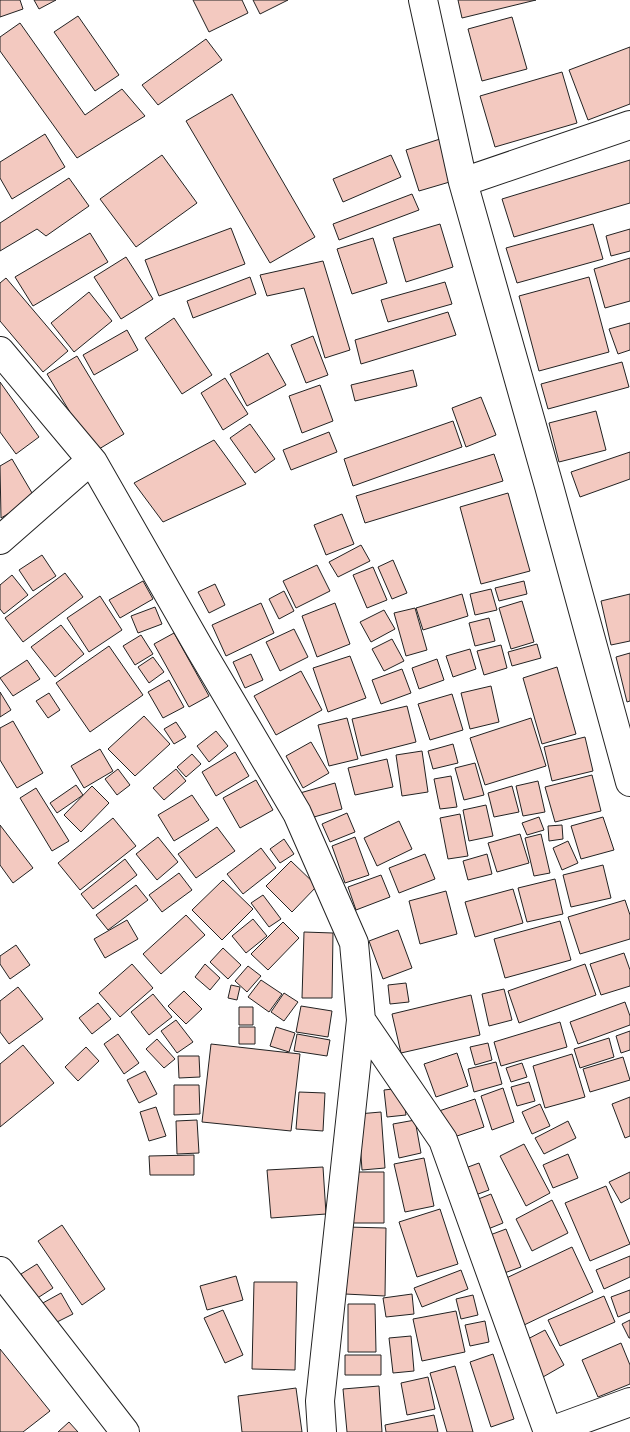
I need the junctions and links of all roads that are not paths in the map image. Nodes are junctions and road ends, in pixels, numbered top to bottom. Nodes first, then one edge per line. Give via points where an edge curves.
1 (423, 0) edge
2 (630, 125) edge
3 (463, 182) junction
4 (0, 352) edge
5 (93, 462) junction
6 (0, 540) edge
7 (630, 782) edge
8 (361, 1020) junction
9 (0, 1271) edge
10 (630, 1402) edge
11 (125, 1432) edge
12 (322, 1432) edge
13 (548, 1432) edge

1 - 3 street
2 - 3 street
3 - 7 street
4 - 5 street
5 - 6 street via 89,462
5 - 8 street via 297,813 354,943
8 - 12 street via 320,1401
8 - 13 street via 444,1140
9 - 11 street
10 - 13 street

